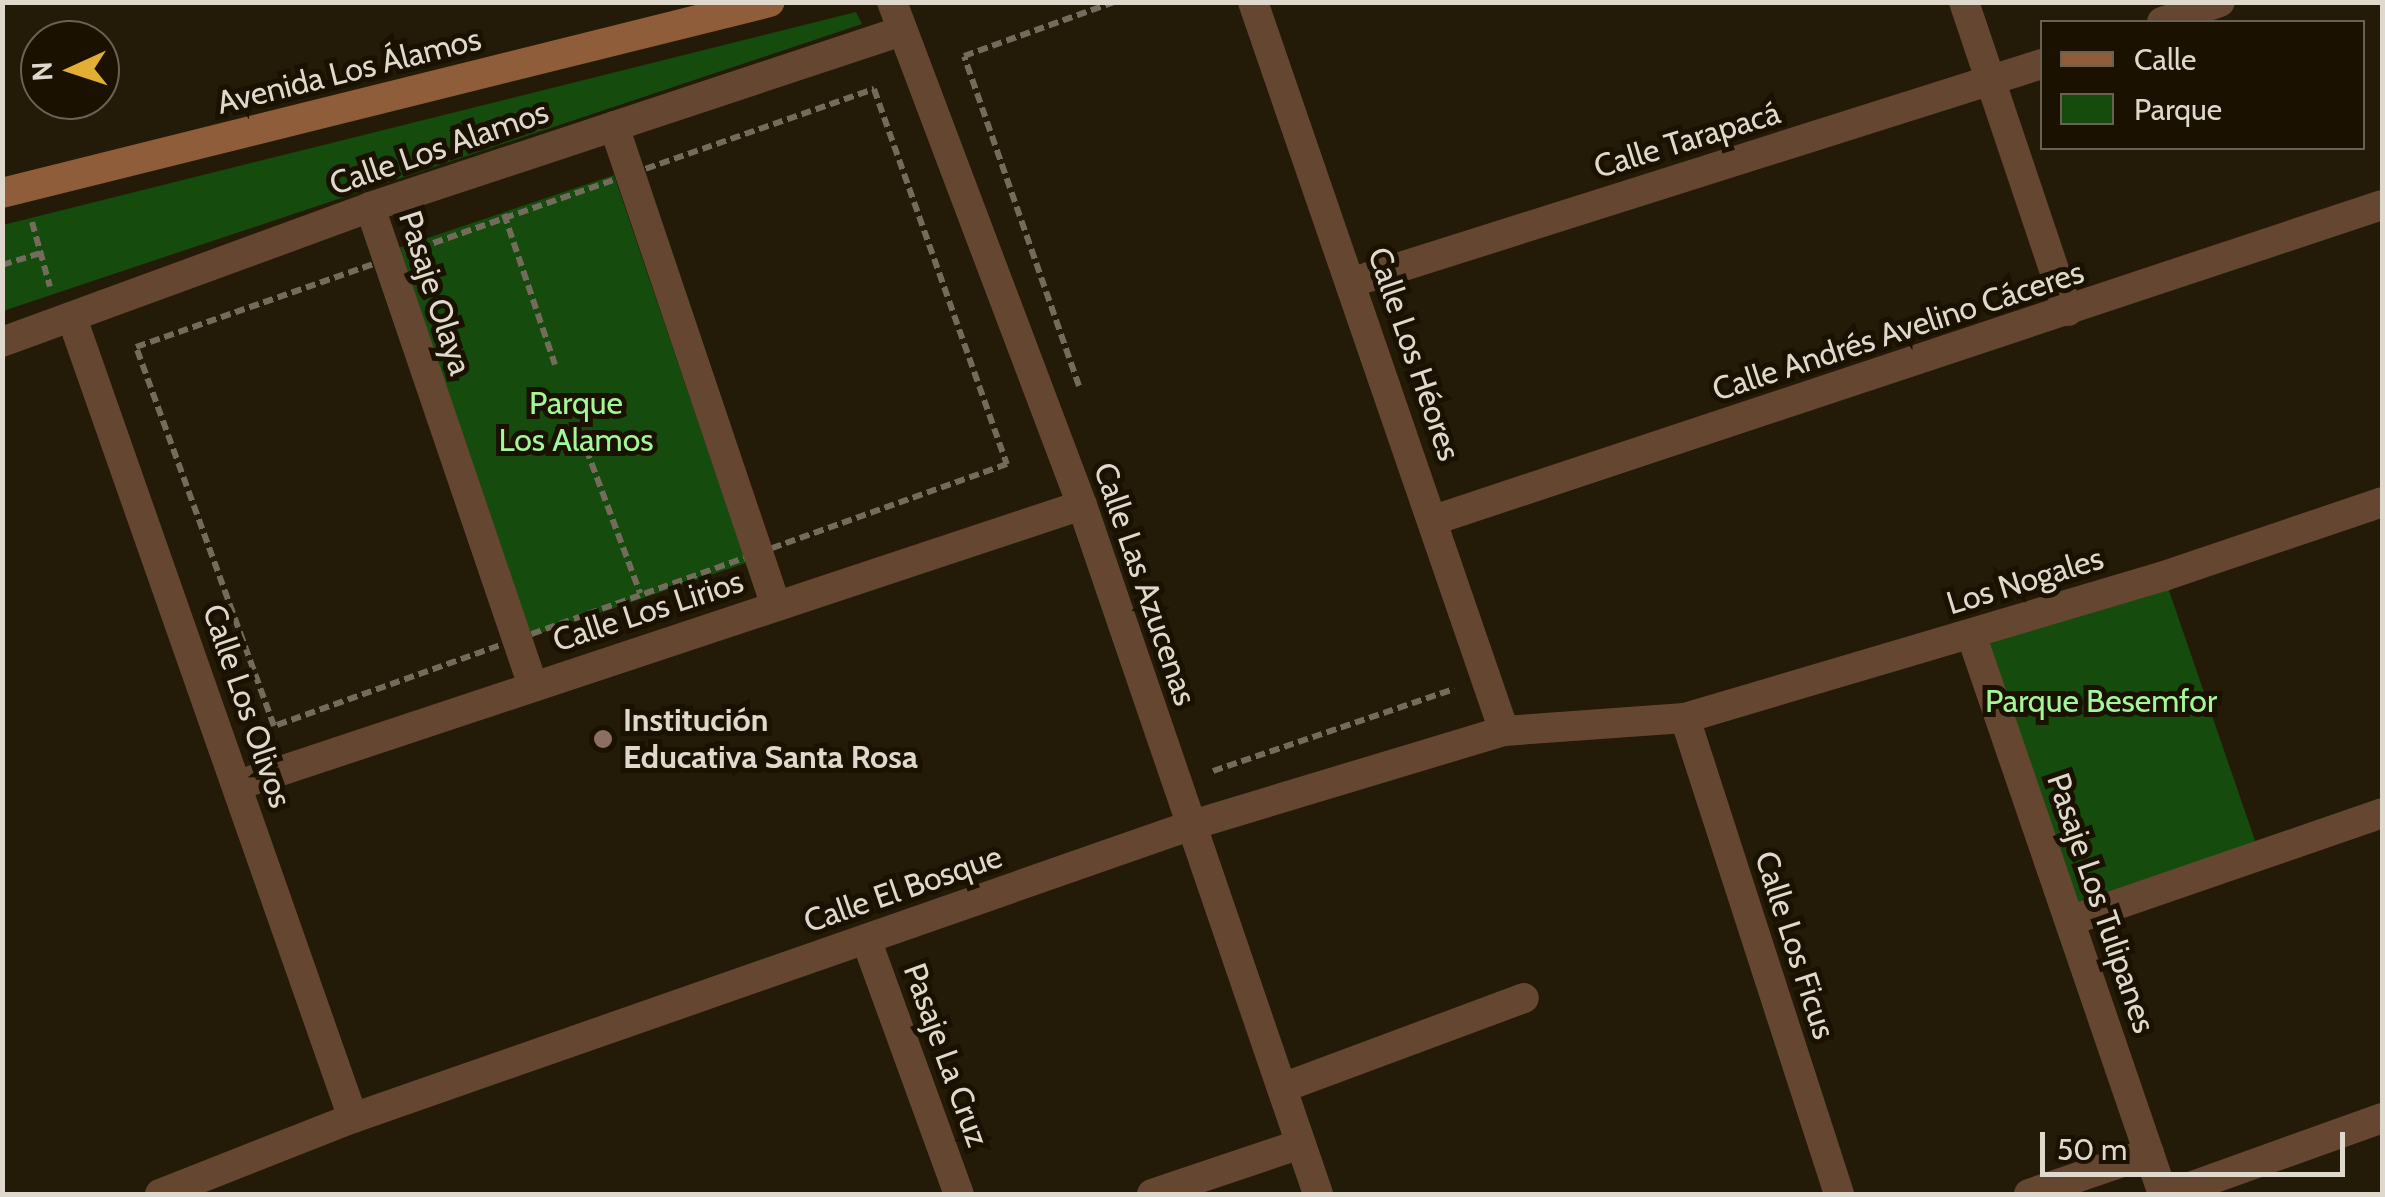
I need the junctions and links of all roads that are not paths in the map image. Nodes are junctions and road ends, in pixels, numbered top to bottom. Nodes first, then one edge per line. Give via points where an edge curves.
1 (770, 2) edge
2 (1254, 2) edge
3 (1964, 2) edge
4 (2220, 2) edge
5 (897, 17) edge
6 (2168, 20) edge
7 (2040, 65) edge
8 (1990, 82) junction
9 (614, 126) junction
10 (13, 190) edge
11 (2382, 205) edge
12 (370, 207) junction
13 (1353, 282) junction
14 (2068, 312) junction
15 (66, 320) junction
16 (2, 342) edge
17 (2382, 502) edge
18 (1082, 505) junction
19 (1434, 520) junction
20 (776, 606) junction
21 (1971, 634) junction
22 (533, 686) junction
23 (1685, 718) junction
24 (1504, 730) junction
25 (238, 785) junction
26 (2382, 813) edge
27 (1192, 826) junction
28 (2072, 920) junction
29 (866, 939) junction
30 (1524, 998) dead end
31 (1282, 1088) junction
32 (353, 1118) junction
33 (2380, 1127) edge
34 (1301, 1144) junction
35 (2149, 1154) junction
36 (160, 1194) edge
37 (959, 1194) edge
38 (1152, 1194) edge
39 (1318, 1194) edge
40 (1839, 1194) edge
41 (2028, 1194) edge
42 (2166, 1194) edge

1 - 10 street, Avenida Los Álamos
2 - 13 street, Calle Los Héores
3 - 8 street
4 - 6 street
5 - 9 street, Calle Los Alamos
5 - 18 street, Calle Las Azucenas
7 - 8 street, Calle Tarapacá
8 - 13 street, Calle Tarapacá
8 - 14 street
9 - 12 street, Calle Los Alamos
9 - 20 street
11 - 14 street, Calle Andrés Avelino Cáceres
12 - 15 street, Calle Los Alamos
12 - 22 street, Pasaje Olaya
13 - 19 street, Calle Los Héores
14 - 19 street, Calle Andrés Avelino Cáceres
15 - 16 street, Calle Los Alamos
15 - 25 street, Calle Los Olivos
17 - 21 street, Los Nogales
18 - 20 street, Calle Los Lirios
18 - 27 street, Calle Las Azucenas
19 - 24 street, Calle Los Héores
20 - 22 street, Calle Los Lirios
21 - 23 street, Los Nogales
21 - 28 street, Pasaje Los Tulipanes
22 - 25 street, Calle Los Lirios
23 - 24 street, Calle El Bosque
23 - 40 street, Calle Los Ficus
24 - 27 street, Calle El Bosque
25 - 32 street, Calle Los Olivos
26 - 28 street
27 - 29 street, Calle El Bosque
27 - 31 street, Calle Las Azucenas
28 - 35 street, Pasaje Los Tulipanes
29 - 32 street, Calle El Bosque
29 - 37 street, Pasaje La Cruz
30 - 31 street
31 - 34 street, Calle Las Azucenas
32 - 36 street, Calle El Bosque
33 - 42 street
34 - 38 street
34 - 39 street, Calle Las Azucenas
35 - 41 street
35 - 42 street, Pasaje Los Tulipanes

